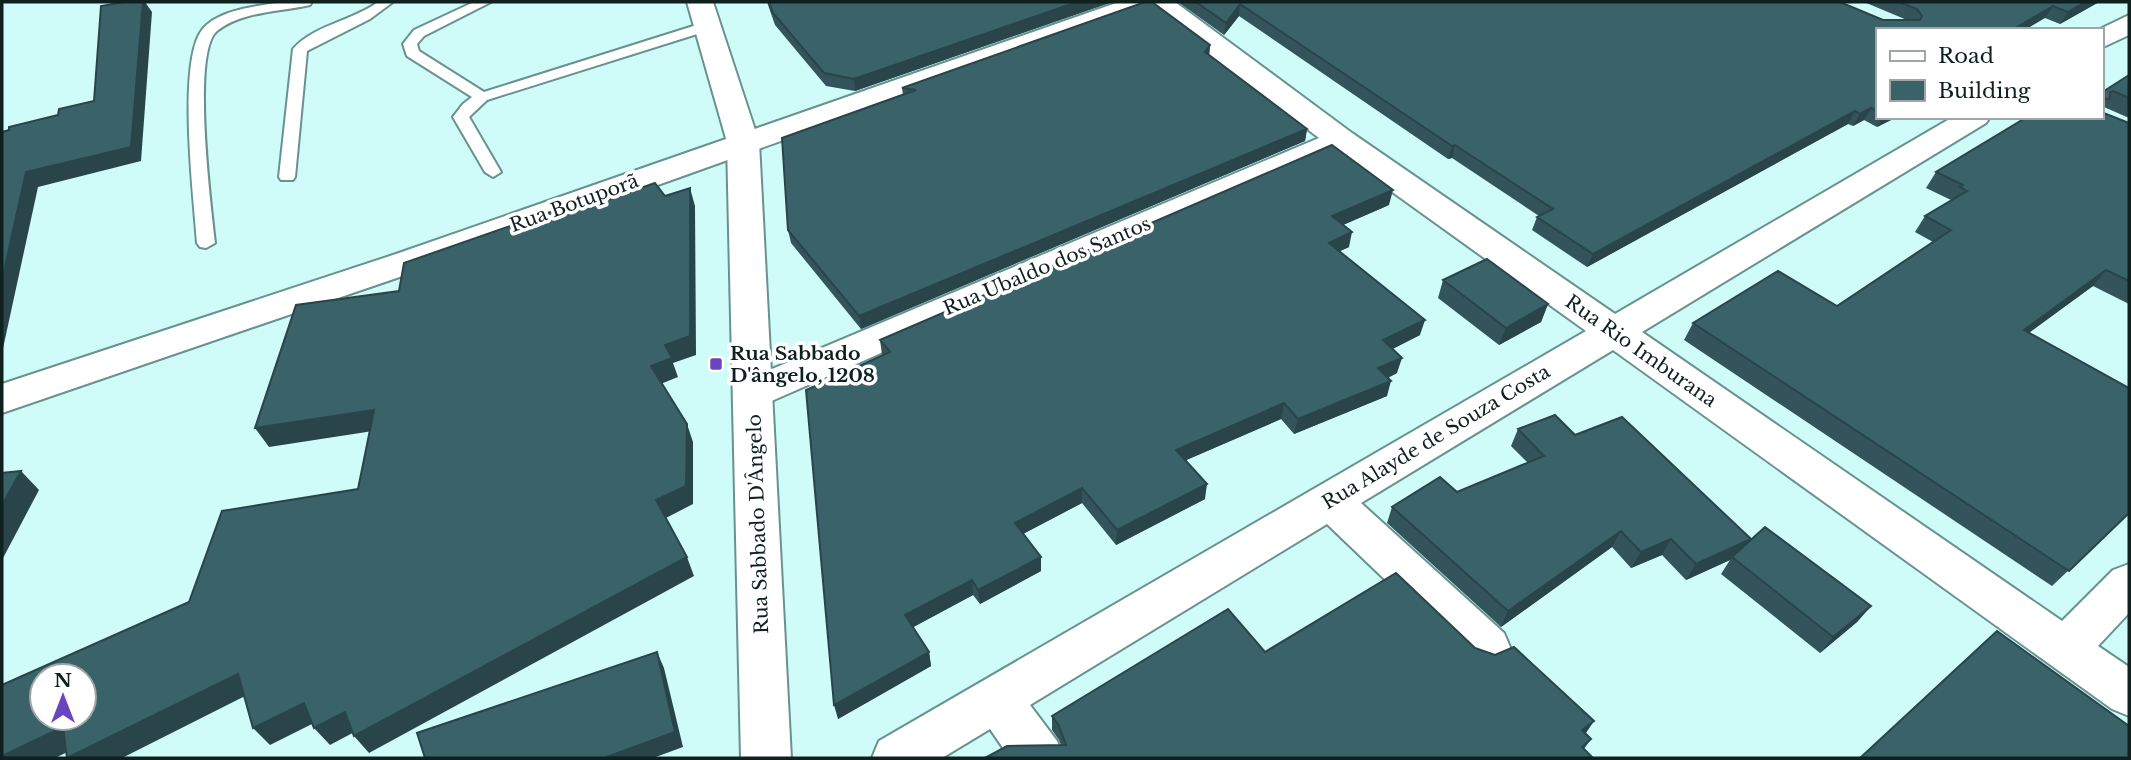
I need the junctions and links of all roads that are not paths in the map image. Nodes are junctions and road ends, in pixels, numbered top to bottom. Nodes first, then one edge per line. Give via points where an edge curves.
1 (305, 2) edge
2 (386, 2) edge
3 (484, 2) edge
4 (1144, 2) edge
5 (1158, 2) edge
6 (704, 14) edge
7 (2129, 23) edge
8 (2103, 39) edge
9 (481, 97) junction
10 (1972, 119) edge
11 (1340, 140) junction
12 (743, 142) junction
13 (493, 172) dead end
14 (287, 177) dead end
15 (206, 243) dead end
16 (1612, 331) junction
17 (753, 393) junction
18 (2, 399) edge
19 (1330, 500) junction
20 (2129, 583) edge
21 (1487, 647) dead end
22 (2065, 649) junction
23 (2129, 694) edge
24 (998, 698) junction
25 (766, 758) edge
26 (897, 758) edge
27 (1039, 758) edge

1 - 15 lane via 220,24 207,32 199,46 197,122
2 - 14 lane via 371,15 314,38 300,49
3 - 9 lane via 419,33 410,44 412,53
4 - 12 street, Rua Botuporã
5 - 11 street, Rua Rio Imburana
6 - 9 lane
6 - 12 street, Rua Sabbado D'Ângelo
7 - 8 street
9 - 13 lane via 461,117
10 - 16 street, Rua Alayde de Souza Costa
11 - 16 street, Rua Rio Imburana
11 - 17 street, Rua Ubaldo dos Santos
12 - 17 street, Rua Sabbado D'Ângelo
12 - 18 street, Rua Botuporã via 408,262
16 - 19 street, Rua Alayde de Souza Costa
16 - 22 street, Rua Rio Imburana
17 - 25 street, Rua Sabbado D'Ângelo
19 - 21 street
19 - 24 street, Rua Alayde de Souza Costa
20 - 22 street
22 - 23 street, Rua Rio Imburana
24 - 26 street, Rua Alayde de Souza Costa
24 - 27 street

